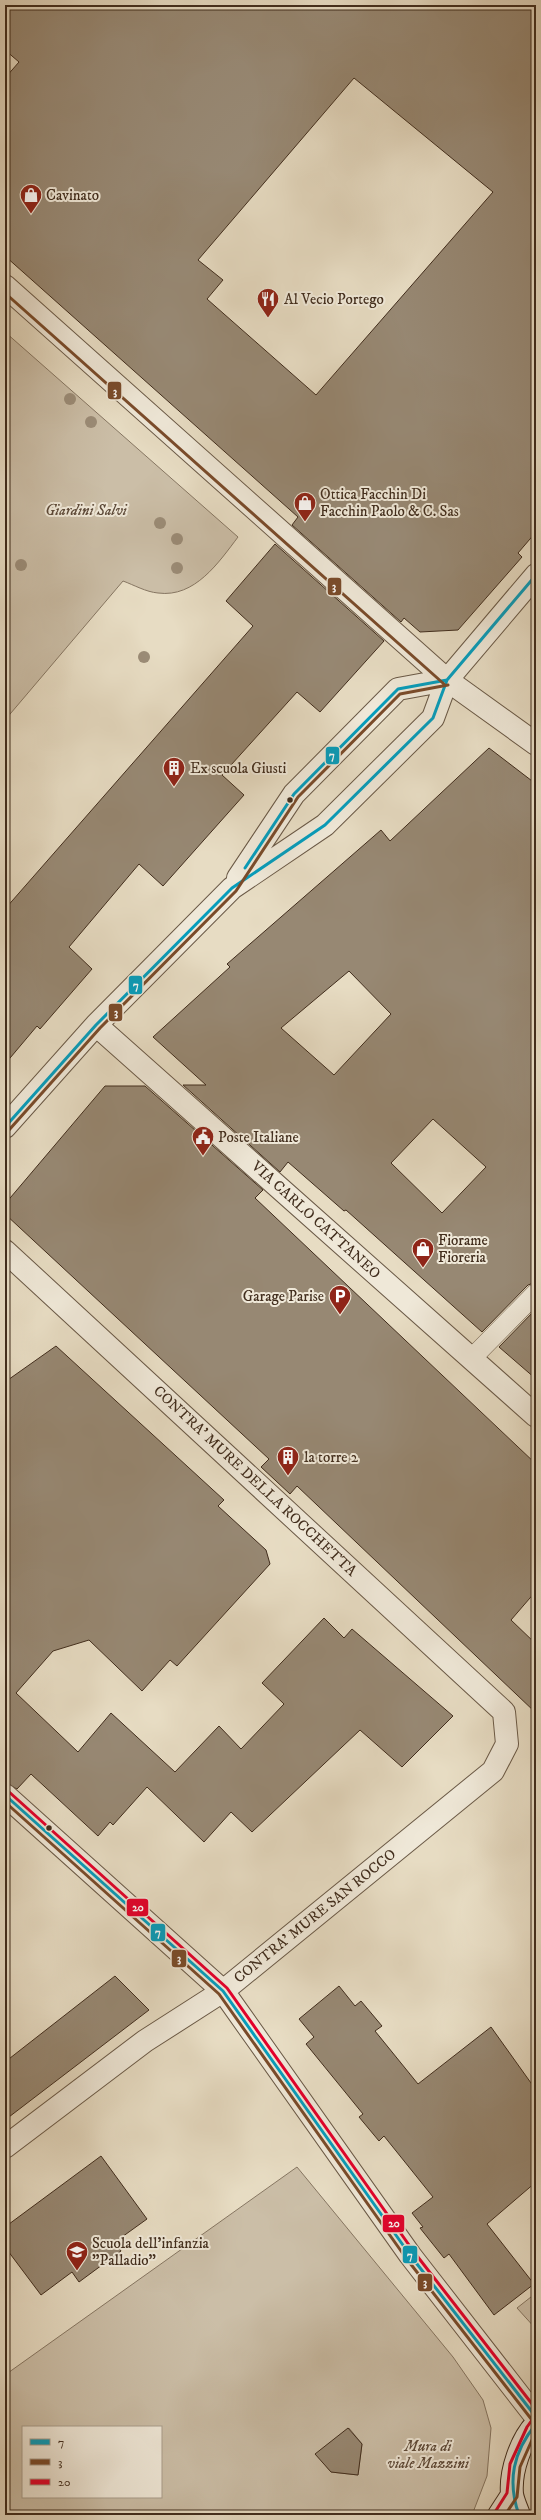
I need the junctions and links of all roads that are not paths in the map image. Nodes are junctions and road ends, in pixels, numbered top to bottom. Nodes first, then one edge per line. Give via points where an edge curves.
1 (5, 286) edge
2 (536, 575) edge
3 (447, 680) junction
4 (536, 744) edge
5 (232, 888) junction
6 (96, 1024) junction
7 (5, 1127) edge
8 (5, 1251) edge
9 (536, 1292) edge
10 (472, 1358) junction
11 (536, 1416) edge
12 (504, 1712) joint
13 (5, 1795) edge
14 (223, 1991) junction
15 (5, 2147) edge
16 (536, 2417) edge
17 (536, 2424) edge
18 (512, 2495) junction
19 (500, 2515) edge
20 (519, 2515) edge

1 - 3 street
2 - 3 street
3 - 4 street
3 - 5 street via 433,718 325,825
3 - 5 street via 398,689 294,794
5 - 6 street
6 - 7 street
6 - 10 street, VIA CARLO CATTANEO
8 - 12 street, CONTRA' MURE DELLA ROCCHETTA
9 - 10 lane
10 - 11 street, VIA CARLO CATTANEO
12 - 14 street, CONTRA' MURE SAN ROCCO via 507,1744 493,1771
13 - 14 street
14 - 15 street, CONTRA' MURE SAN ROCCO via 144,2040
14 - 16 street via 410,2255
17 - 18 street via 527,2436 515,2466
18 - 19 street
18 - 20 street

